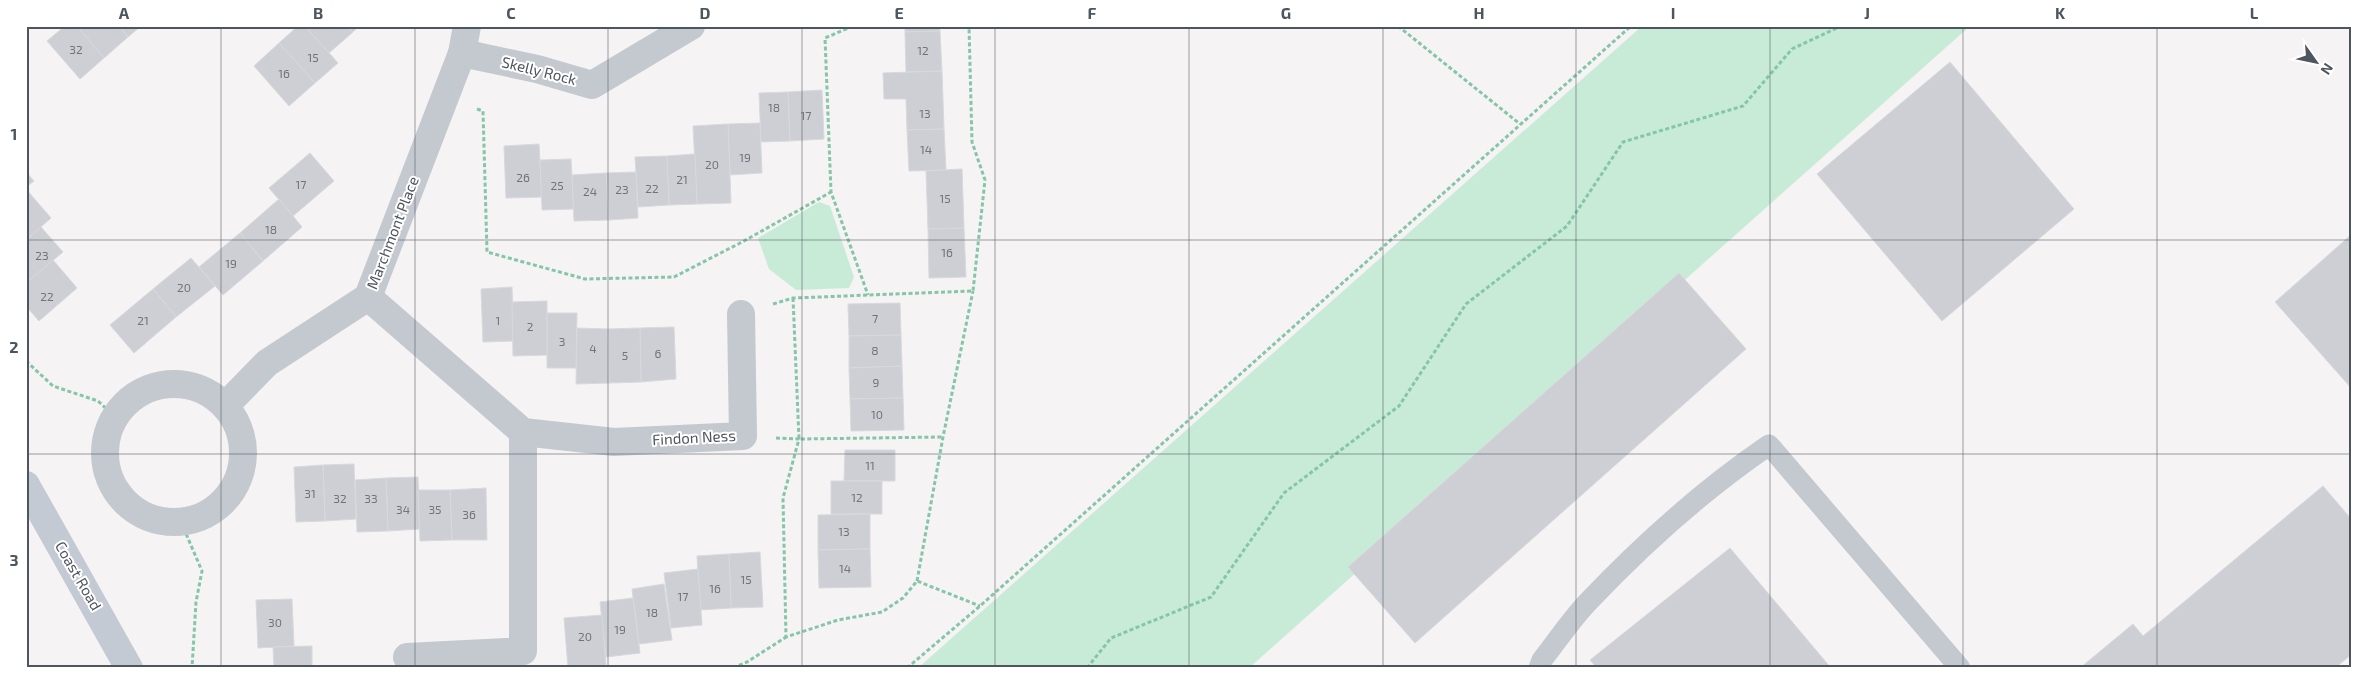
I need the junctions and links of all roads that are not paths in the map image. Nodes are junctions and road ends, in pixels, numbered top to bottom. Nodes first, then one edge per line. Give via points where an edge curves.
1 (467, 26) edge
2 (692, 26) edge
3 (462, 53) junction
4 (368, 298) junction
5 (741, 314) road end
6 (225, 406) junction
7 (523, 432) junction
8 (26, 485) edge
9 (407, 657) dead end
10 (129, 668) edge
11 (1539, 668) edge
12 (1960, 668) edge

1 - 3 street, Marchmont Place
2 - 3 street, Skelly Rock via 592,85
3 - 4 street, Marchmont Place
4 - 6 street, Marchmont Place via 267,363
4 - 7 street
5 - 7 street, Findon Ness via 743,436 614,442
6 - 6 street via 238,427 243,452 239,478 226,499 206,515 181,522 156,520 133,509 115,490 106,466 106,441 115,417 132,398 154,386 180,384 204,390
7 - 9 street via 523,650
8 - 10 street, Coast Road
11 - 12 lane via 1586,604 1646,545 1727,473 1769,444

